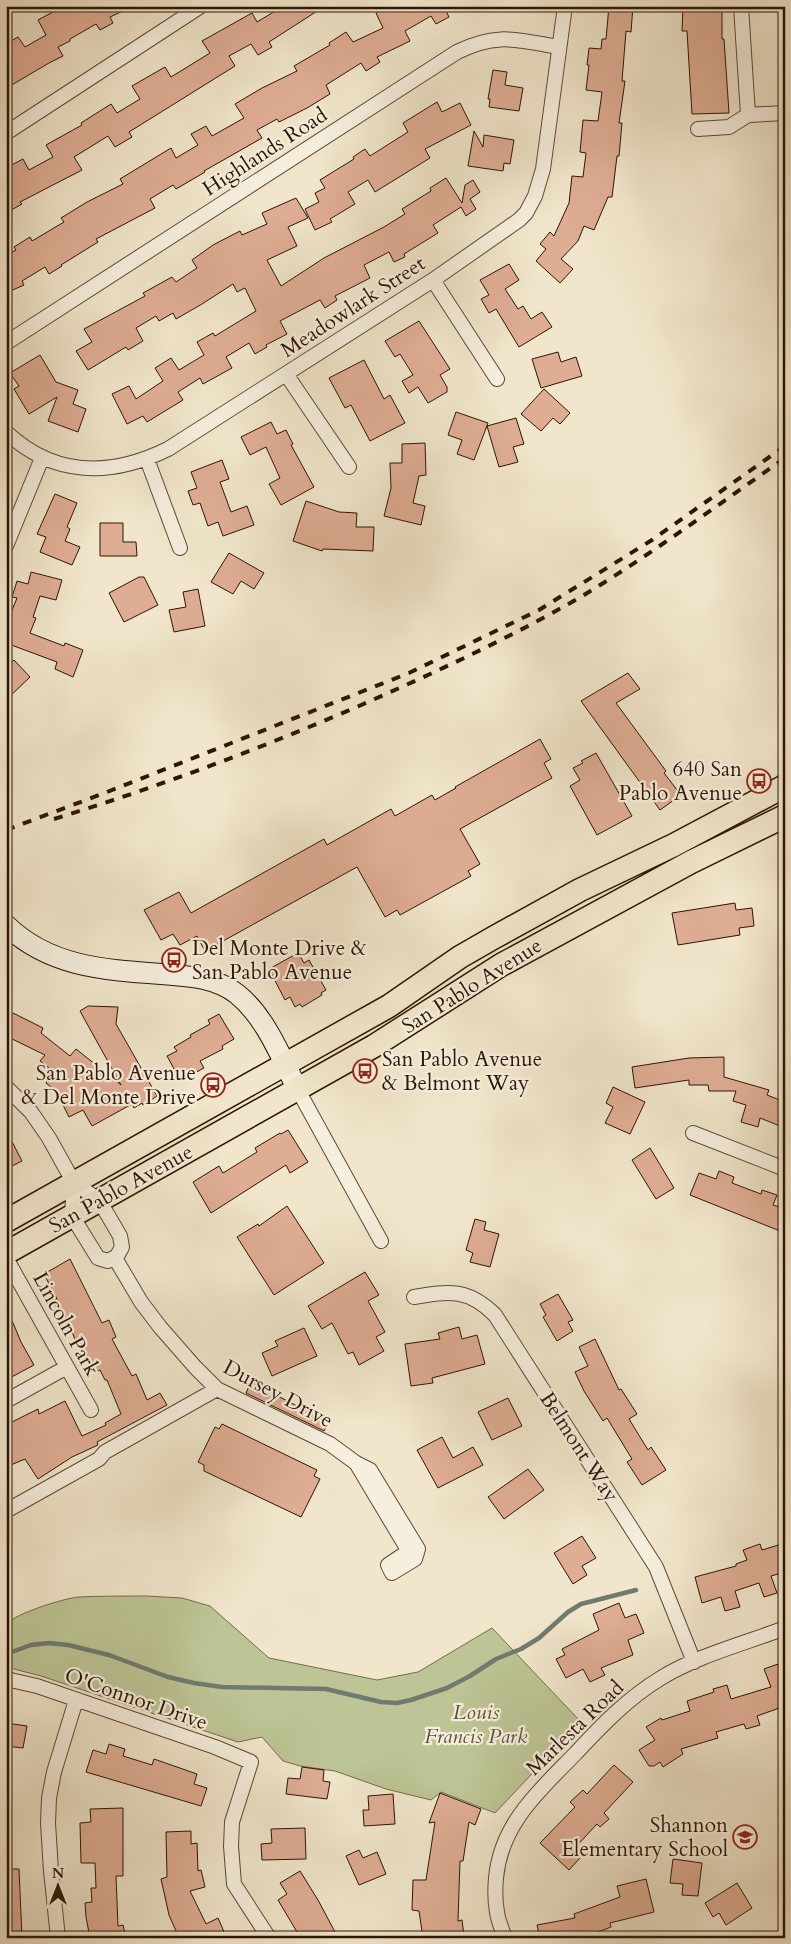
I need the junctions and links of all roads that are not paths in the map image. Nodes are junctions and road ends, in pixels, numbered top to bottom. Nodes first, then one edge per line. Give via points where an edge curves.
1 (201, 6) edge
2 (565, 6) edge
3 (741, 6) edge
4 (559, 47) junction
5 (785, 113) edge
6 (748, 115) junction
7 (698, 129) dead end
8 (6, 132) edge
9 (433, 280) junction
10 (6, 343) edge
11 (286, 374) junction
12 (497, 379) dead end
13 (6, 432) edge
14 (42, 458) junction
15 (147, 459) junction
16 (349, 467) dead end
17 (6, 546) edge
18 (180, 548) dead end
19 (785, 786) edge
20 (785, 816) edge
21 (6, 926) edge
22 (284, 1064) junction
23 (7, 1088) edge
24 (298, 1090) junction
25 (693, 1132) dead end
26 (785, 1169) edge
27 (74, 1183) junction
28 (99, 1200) junction
29 (72, 1216) junction
30 (6, 1220) edge
31 (382, 1241) dead end
32 (6, 1253) edge
33 (6, 1258) edge
34 (115, 1258) junction
35 (414, 1297) dead end
36 (67, 1367) junction
37 (217, 1389) junction
38 (6, 1401) edge
39 (91, 1410) dead end
40 (105, 1452) junction
41 (356, 1463) junction
42 (6, 1501) edge
43 (6, 1512) edge
44 (785, 1628) edge
45 (694, 1662) junction
46 (6, 1679) edge
47 (76, 1700) junction
48 (58, 1938) edge
49 (269, 1938) edge
50 (504, 1938) edge

1 - 8 street
2 - 4 street, Meadowlark Street
3 - 6 street
4 - 9 street, Meadowlark Street via 543,169 531,205 519,220
4 - 10 street, Highlands Road via 498,39 457,52
5 - 6 street
6 - 7 street via 729,127
9 - 11 street, Meadowlark Street
9 - 12 street
11 - 15 street, Meadowlark Street via 168,450
11 - 16 street
13 - 14 street, Meadowlark Street via 25,449
14 - 15 street, Meadowlark Street via 59,464 97,469
14 - 17 street
15 - 18 street
19 - 22 main road, San Pablo Avenue via 674,846 580,890 467,954 389,1006
20 - 24 main road, San Pablo Avenue via 673,871 501,964 381,1042
21 - 22 street via 38,949 68,962 105,969 192,977 226,987 252,1009
22 - 24 street
22 - 27 main road, San Pablo Avenue
23 - 27 street via 36,1118
24 - 28 main road, San Pablo Avenue
24 - 31 street
25 - 26 street
27 - 28 street
27 - 29 street
27 - 30 main road, San Pablo Avenue
28 - 29 main road, San Pablo Avenue
28 - 34 street via 122,1240 121,1251
29 - 32 main road, San Pablo Avenue
29 - 34 street via 98,1258 105,1261
33 - 36 street, Lincoln Park
34 - 37 street, Dursey Drive via 160,1327
35 - 45 street, Belmont Way via 456,1293 477,1300 495,1315 656,1567
36 - 38 street
36 - 39 street, Lincoln Park
37 - 40 street
37 - 41 street, Dursey Drive via 330,1444
40 - 42 street via 95,1452
40 - 43 street via 99,1459
41 - 41 street, Dursey Drive via 408,1550 388,1565 392,1573 415,1558 418,1549 370,1470
44 - 45 street, Marlesta Road
45 - 50 street, Marlesta Road via 662,1677 630,1700 542,1788 516,1819 505,1841 497,1873 497,1913
46 - 47 street, O'Connor Drive
47 - 48 street via 49,1798 51,1871
47 - 49 street, O'Connor Drive via 251,1762 232,1822 234,1884

